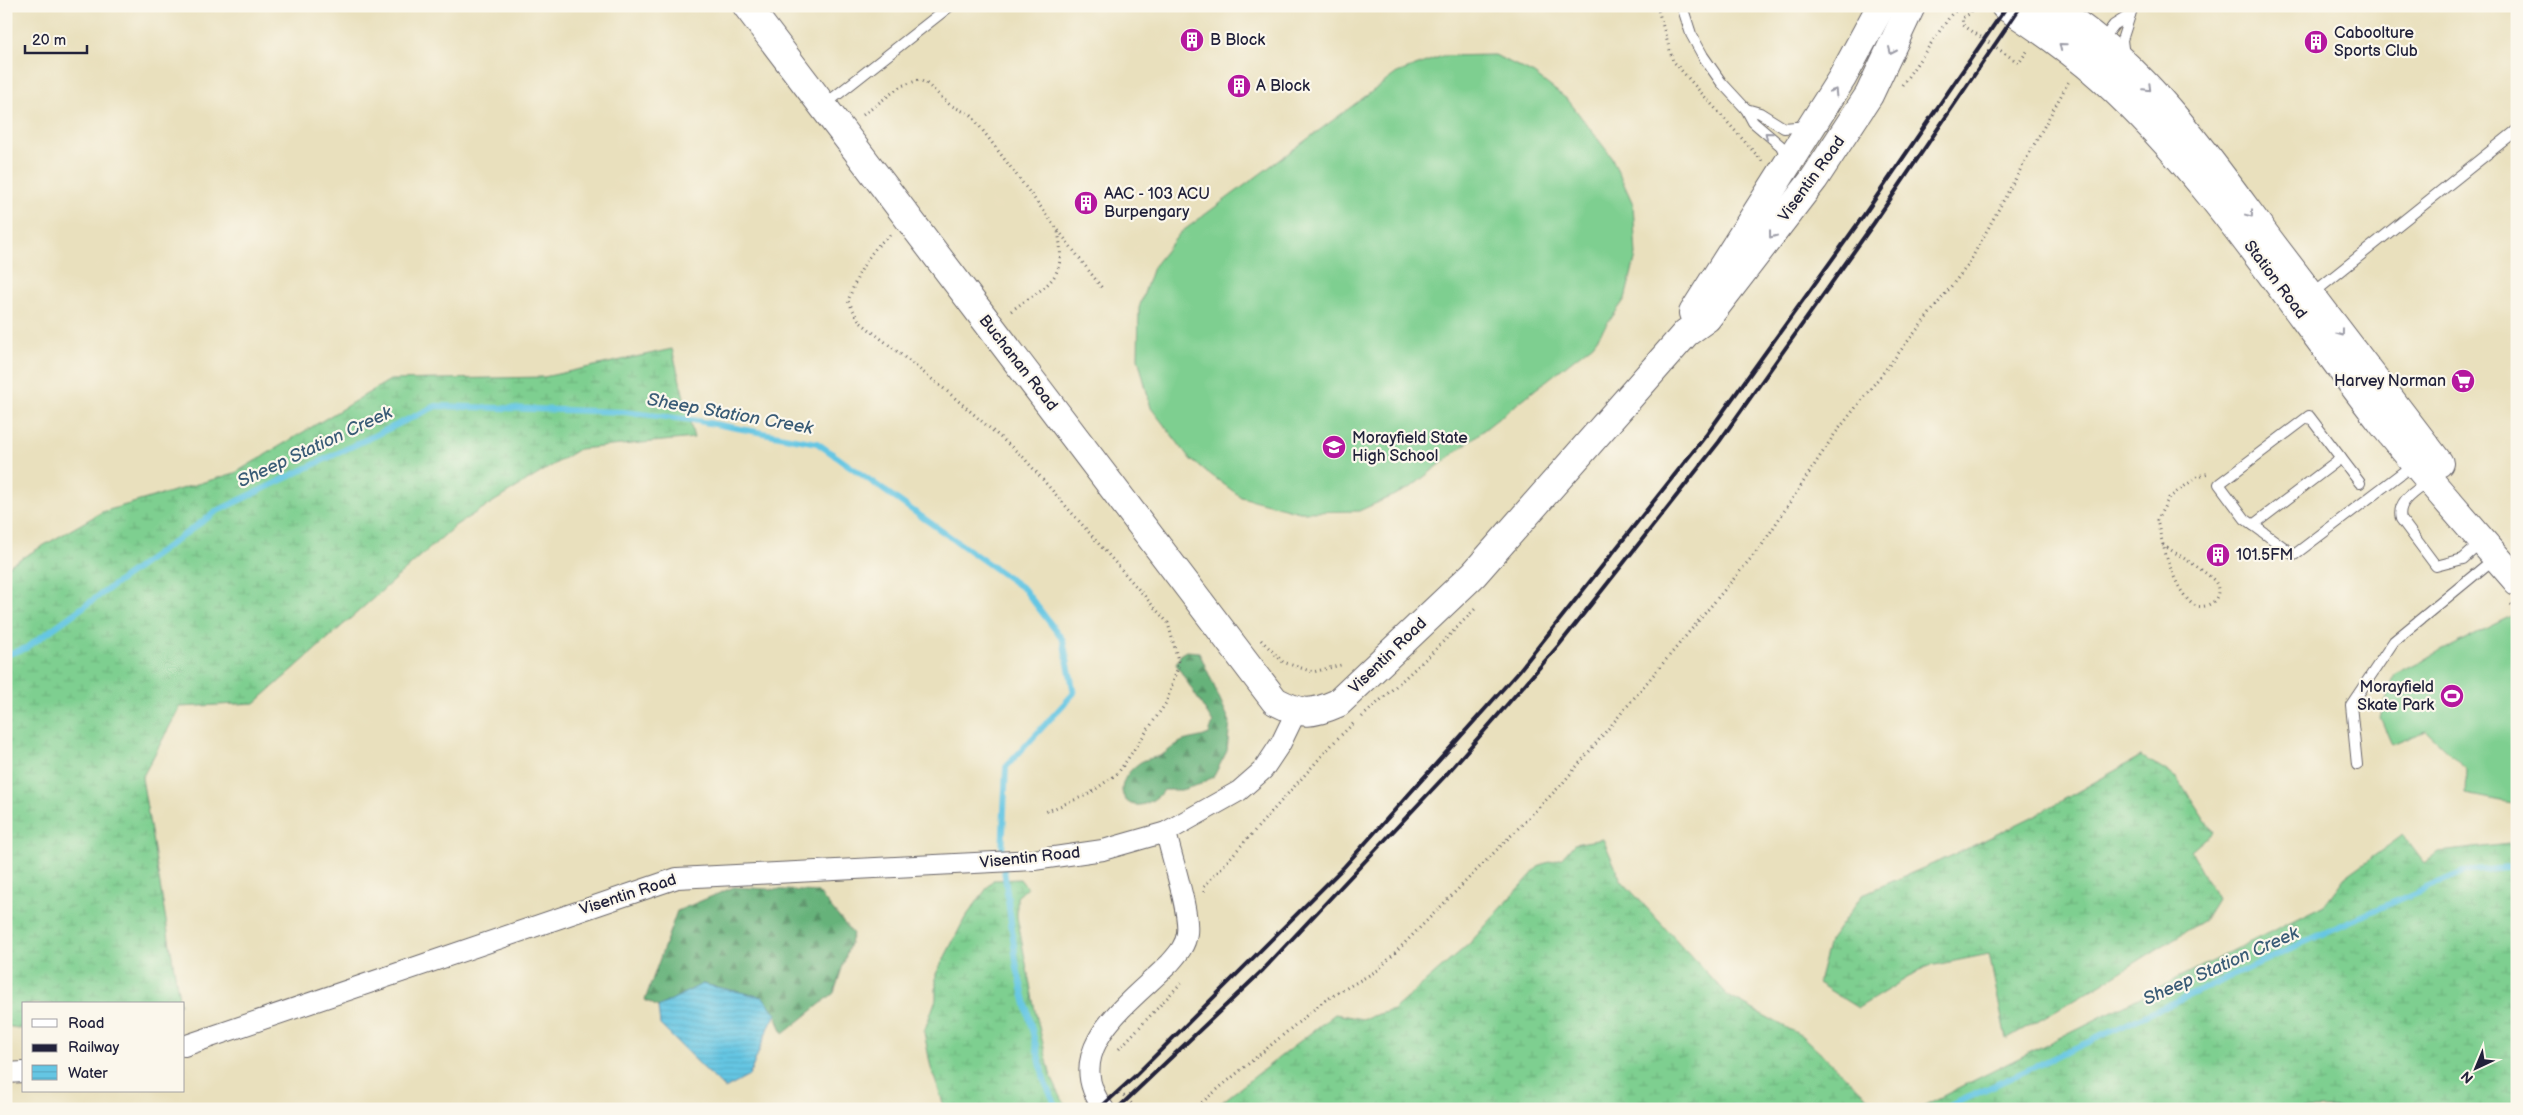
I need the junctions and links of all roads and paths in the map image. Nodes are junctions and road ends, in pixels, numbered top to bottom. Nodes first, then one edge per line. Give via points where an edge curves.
1 (747, 6) edge
2 (950, 6) edge
3 (1657, 6) edge
4 (1682, 6) edge
5 (1881, 6) edge
6 (1911, 6) edge
7 (1961, 6) edge
8 (1972, 6) edge
9 (2005, 6) edge
10 (2049, 6) edge
11 (2131, 11) edge
12 (1951, 14) dead end
13 (2099, 43) junction
14 (2019, 63) dead end
15 (2127, 67) junction
16 (2072, 74) dead end
17 (2101, 77) junction
18 (844, 90) junction
19 (822, 106) junction
20 (1746, 109) junction
21 (863, 115) junction
22 (867, 120) dead end
23 (1812, 125) junction
24 (2517, 130) edge
25 (1778, 164) junction
26 (909, 221) junction
27 (1058, 230) junction
28 (1102, 288) dead end
29 (2303, 301) junction
30 (1007, 306) dead end
31 (1011, 311) junction
32 (1017, 319) dead end
33 (1686, 333) junction
34 (2341, 458) junction
35 (2430, 471) junction
36 (2360, 483) dead end
37 (2219, 484) junction
38 (2253, 525) junction
39 (2163, 545) junction
40 (2497, 549) edge
41 (2517, 581) edge
42 (1412, 633) junction
43 (1258, 636) dead end
44 (1431, 654) dead end
45 (1344, 664) dead end
46 (1296, 712) junction
47 (2357, 765) dead end
48 (1045, 812) dead end
49 (1166, 832) junction
50 (185, 1046) edge
51 (22, 1072) edge
52 (6, 1073) edge
53 (1104, 1109) edge
54 (1194, 1109) edge

1 - 19 main road, Buchanan Road
2 - 18 lane
3 - 25 path via 1674,61
4 - 20 lane via 1691,34 1703,56
23 -> 5 main road, Visentin Road via 1862,45
6 -> 33 main road, Visentin Road via 1869,95 1814,180 1707,318
7 - 12 path
8 - 14 path via 1971,13 1962,18 1963,25
17 -> 9 main road, Station Road
10 - 13 main road, Station Road
11 - 13 lane
11 - 15 lane via 2122,40
13 - 15 main road, Station Road
13 - 17 lane
15 -> 29 main road, Station Road via 2182,125
16 - 54 path via 1968,265 1834,435 1762,545 1562,784 1378,970 1324,1001
17 - 29 main road, Station Road via 2163,140 2234,226
18 - 19 lane
18 - 21 path
19 - 26 main road, Buchanan Road
20 - 23 lane via 1760,113 1784,128
25 -> 20 lane via 1781,146 1753,122
21 - 22 path
21 - 27 path via 906,83 919,80 926,83 950,105 970,115
23 - 25 main road, Visentin Road
24 - 29 lane
25 - 33 main road, Visentin Road via 1695,308
26 - 46 main road, Buchanan Road via 1275,701
26 - 48 path via 882,241 859,270 848,301 860,322 1023,457 1168,623 1178,664 1166,703 1118,773 1089,794
27 - 28 path
27 - 31 path via 1062,249 1056,276
29 - 35 main road, Station Road via 2384,425
30 - 31 path
31 - 32 path
33 - 42 main road, Visentin Road via 1474,574
34 - 36 lane
34 - 37 lane via 2309,416
34 - 38 lane
35 - 38 lane via 2294,555
35 - 40 main road, Station Road
35 - 40 lane via 2405,500 2399,513 2436,566
37 - 38 lane
37 - 39 path via 2206,472 2169,498 2157,520
39 - 39 path via 2179,585 2190,602 2202,607 2213,602 2218,589 2212,578
40 - 41 main road, Station Road
40 - 47 lane via 2394,641 2351,705
42 - 44 path
42 - 46 main road, Visentin Road via 1338,703 1316,713
43 - 45 path via 1283,662 1314,672
46 - 49 street, Visentin Road via 1263,770 1240,791
49 - 50 street, Visentin Road via 1103,850 1034,860 677,878
49 - 53 street via 1186,912 1186,938 1175,958 1107,1025 1097,1039 1091,1056 1090,1081
51 - 52 street

